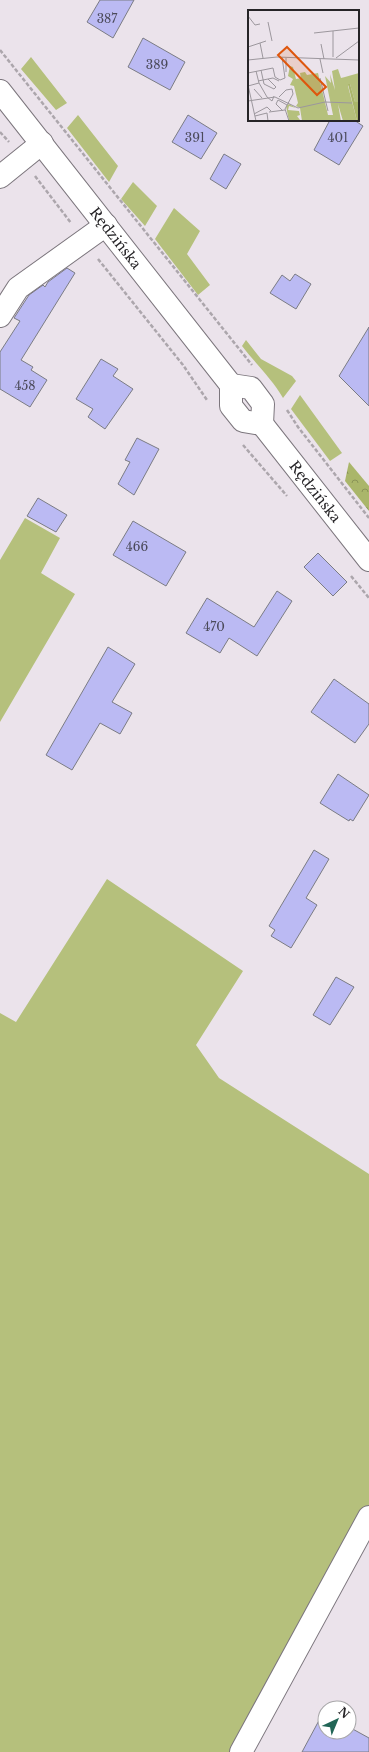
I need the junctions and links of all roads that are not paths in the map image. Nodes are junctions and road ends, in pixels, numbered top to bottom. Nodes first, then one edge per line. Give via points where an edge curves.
1 (0, 91) edge
2 (42, 143) junction
3 (0, 177) edge
4 (106, 224) junction
5 (0, 316) edge
6 (369, 560) edge
7 (369, 1517) edge
8 (241, 1752) edge

1 - 2 main road, Rędzińska
2 - 3 main road
2 - 4 main road, Rędzińska
4 - 5 main road via 18,288
4 - 6 main road, Rędzińska via 231,385 251,388 263,404 262,424
7 - 8 main road

